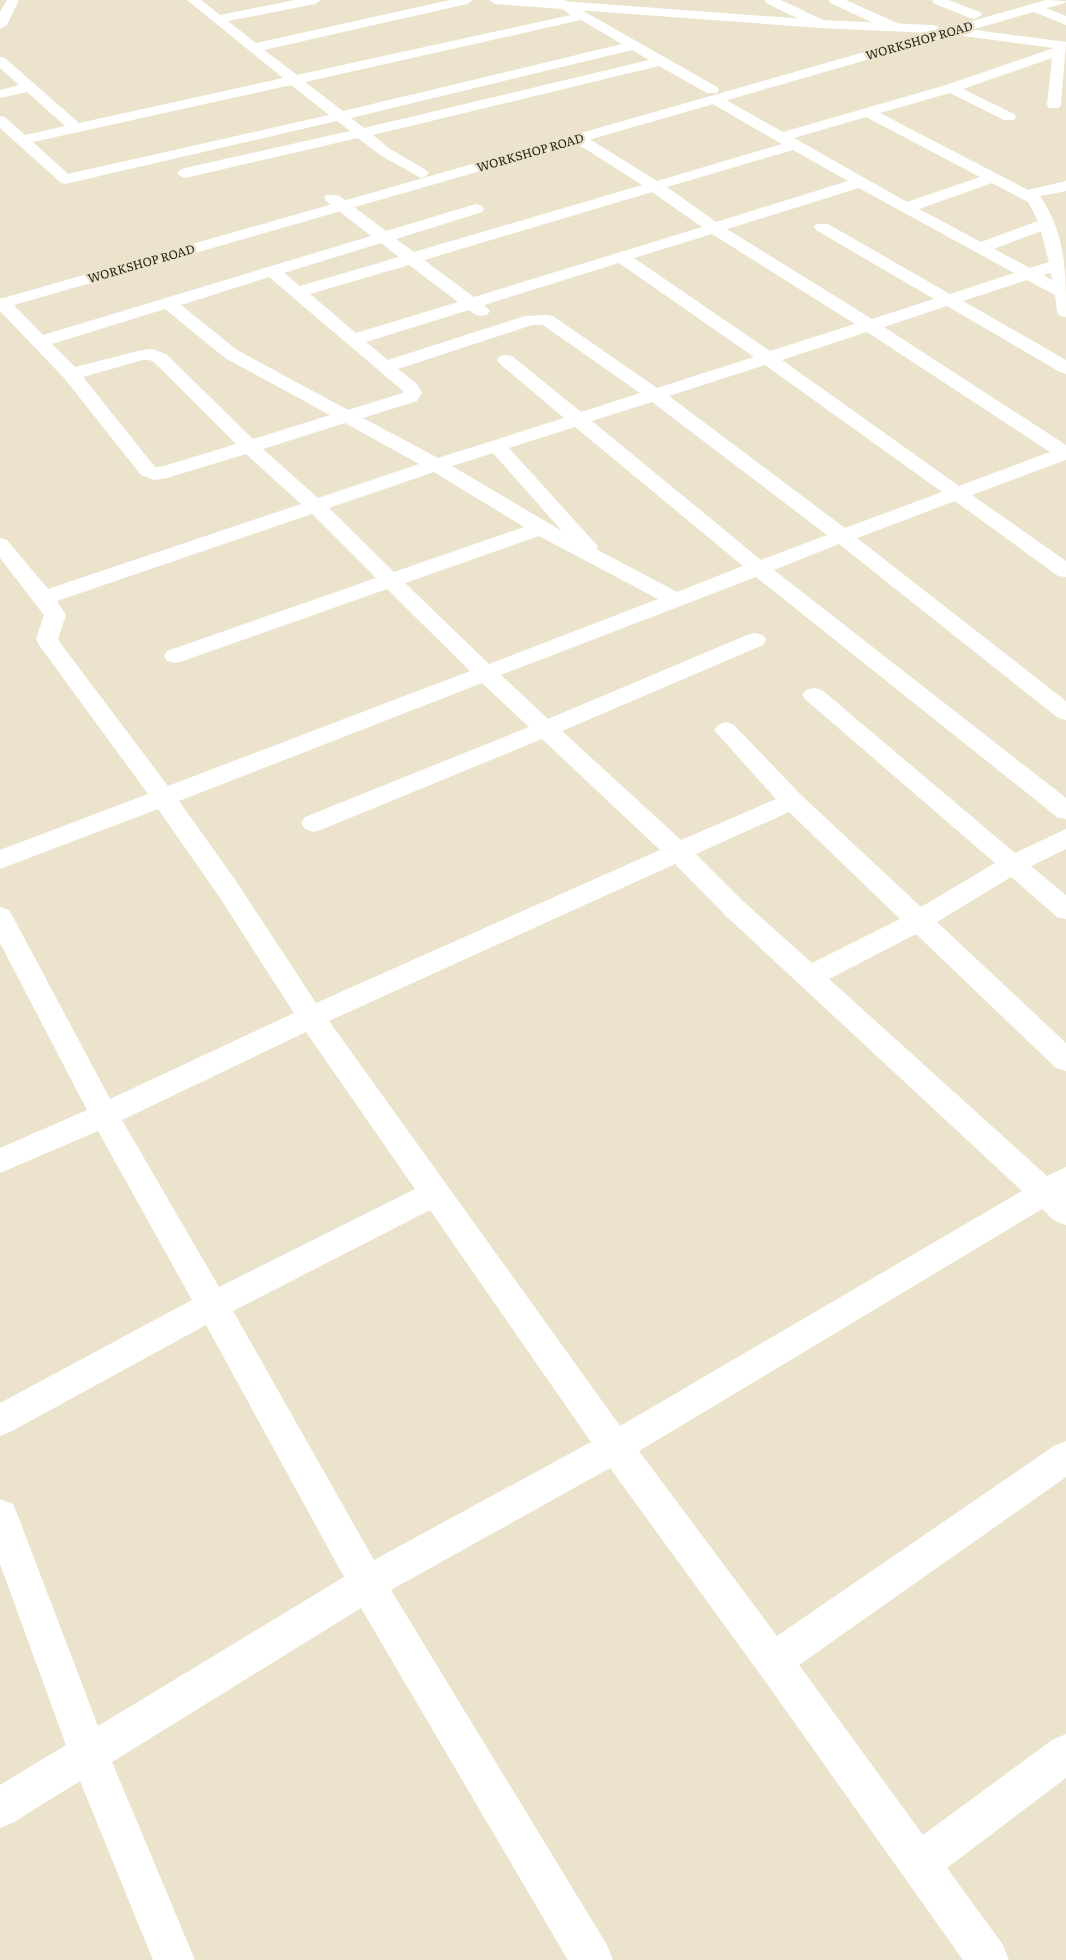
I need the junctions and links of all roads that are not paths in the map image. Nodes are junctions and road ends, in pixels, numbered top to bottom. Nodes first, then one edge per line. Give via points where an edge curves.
1 (0, 0) edge
2 (13, 0) edge
3 (192, 0) edge
4 (315, 0) edge
5 (467, 0) edge
6 (495, 0) edge
7 (771, 0) edge
8 (836, 0) edge
9 (938, 0) edge
10 (1060, 0) edge
11 (559, 1) edge
12 (1032, 4) edge
13 (582, 16) junction
14 (975, 16) junction
15 (218, 19) junction
16 (1066, 22) edge
17 (820, 24) junction
18 (0, 25) edge
19 (894, 27) junction
20 (928, 29) junction
21 (953, 31) junction
22 (634, 46) junction
23 (253, 48) junction
24 (1064, 49) edge
25 (0, 61) edge
26 (661, 61) junction
27 (295, 81) junction
28 (30, 87) junction
29 (951, 88) junction
30 (0, 94) edge
31 (713, 94) junction
32 (1054, 105) dead end
33 (867, 112) junction
34 (342, 116) junction
35 (1009, 117) dead end
36 (0, 120) edge
37 (76, 128) junction
38 (362, 133) junction
39 (578, 138) junction
40 (24, 140) junction
41 (789, 140) junction
42 (185, 173) dead end
43 (421, 173) junction
44 (991, 178) junction
45 (862, 182) junction
46 (1066, 186) edge
47 (656, 187) junction
48 (1026, 195) junction
49 (337, 202) junction
50 (906, 208) junction
51 (476, 209) dead end
52 (822, 227) dead end
53 (714, 228) junction
54 (1054, 235) edge
55 (384, 237) junction
56 (981, 248) junction
57 (620, 256) junction
58 (412, 259) junction
59 (1057, 265) junction
60 (272, 271) junction
61 (1030, 274) junction
62 (299, 292) junction
63 (1, 300) edge
64 (948, 301) junction
65 (1065, 301) edge
66 (168, 303) junction
67 (470, 304) junction
68 (869, 325) junction
69 (505, 329) junction
70 (354, 340) junction
71 (40, 342) junction
72 (766, 357) junction
73 (506, 360) dead end
74 (385, 367) junction
75 (1066, 368) edge
76 (71, 374) junction
77 (654, 394) junction
78 (345, 416) junction
79 (578, 418) junction
80 (496, 445) junction
81 (249, 446) junction
82 (1065, 453) edge
83 (436, 465) junction
84 (956, 493) junction
85 (316, 507) junction
86 (541, 528) junction
87 (842, 536) junction
88 (0, 544) edge
89 (596, 556) junction
90 (758, 568) junction
91 (1066, 571) edge
92 (392, 581) junction
93 (44, 598) junction
94 (676, 600) junction
95 (755, 640) dead end
96 (175, 656) dead end
97 (484, 672) junction
98 (814, 695) dead end
99 (1066, 713) edge
100 (544, 729) junction
101 (726, 730) dead end
102 (163, 797) junction
103 (792, 800) junction
104 (1066, 810) edge
105 (314, 823) dead end
106 (1066, 838) edge
107 (678, 852) junction
108 (0, 860) edge
109 (1014, 864) junction
110 (1066, 910) edge
111 (0, 917) edge
112 (918, 921) junction
113 (810, 977) junction
114 (311, 1017) junction
115 (1066, 1060) edge
116 (104, 1115) junction
117 (0, 1161) edge
118 (434, 1193) junction
119 (1059, 1195) edge
120 (212, 1306) junction
121 (0, 1420) edge
122 (615, 1447) junction
123 (1066, 1457) edge
124 (2, 1525) edge
125 (367, 1584) junction
126 (773, 1661) junction
127 (89, 1754) junction
128 (1066, 1754) edge
129 (0, 1808) edge
130 (918, 1864) junction
131 (174, 1960) edge
132 (592, 1960) edge
133 (988, 1960) edge

1 - 2 street
2 - 18 street
3 - 15 street
4 - 15 street
5 - 23 street
6 - 11 street
7 - 17 street
8 - 19 street
9 - 14 street
10 - 12 street, WORKSHOP ROAD
11 - 13 street
11 - 17 street
12 - 14 street, WORKSHOP ROAD
12 - 16 street
12 - 21 street, WORKSHOP ROAD
13 - 22 street
13 - 27 street
14 - 20 street, WORKSHOP ROAD
15 - 23 street
17 - 19 street
19 - 20 street
20 - 21 street
20 - 31 street, WORKSHOP ROAD
21 - 24 street
21 - 31 street, WORKSHOP ROAD
22 - 26 street
22 - 34 street
23 - 27 street
24 - 29 street
24 - 32 street
25 - 28 street
26 - 31 street
26 - 38 street
27 - 34 street
27 - 37 street
28 - 30 street
28 - 37 street
29 - 33 street
29 - 35 street
31 - 39 street, WORKSHOP ROAD
31 - 41 street
31 - 43 street, WORKSHOP ROAD
33 - 41 street
33 - 44 street
34 - 38 street
34 - 40 street via 65,179
36 - 40 street
37 - 40 street
38 - 42 street
38 - 43 street via 385,152
39 - 47 street
39 - 49 street, WORKSHOP ROAD
41 - 45 street
41 - 47 street
43 - 49 street, WORKSHOP ROAD
44 - 48 street
44 - 50 street
45 - 50 street
45 - 53 street
46 - 48 street
47 - 53 street
47 - 58 street
48 - 54 street via 1040,206
49 - 55 street
49 - 63 street, WORKSHOP ROAD
50 - 56 street
51 - 55 street
52 - 64 street
53 - 57 street
53 - 68 street
54 - 56 street
54 - 59 street
55 - 58 street
55 - 60 street
56 - 61 street
57 - 67 street
57 - 72 street
58 - 62 street
58 - 67 street
59 - 61 street
59 - 65 street
60 - 62 street
60 - 66 street
61 - 64 street
61 - 65 street
62 - 70 street
63 - 71 street
64 - 68 street
64 - 75 street
66 - 71 street
66 - 78 street via 231,354
67 - 69 street
67 - 70 street
68 - 72 street
68 - 82 street
69 - 74 street
69 - 77 street via 531,320 547,320
70 - 74 street
71 - 76 street
72 - 77 street
72 - 84 street
73 - 79 street
74 - 78 street via 413,393 410,397
76 - 81 street via 152,354 160,358
76 - 81 street via 148,471 154,474
77 - 79 street
77 - 87 street
78 - 81 street
78 - 83 street
79 - 80 street
79 - 90 street
80 - 83 street
80 - 89 street
81 - 85 street
82 - 84 street
83 - 85 street
83 - 86 street
84 - 87 street
84 - 91 street
85 - 92 street
85 - 93 street
86 - 89 street
86 - 92 street
87 - 90 street
87 - 99 street
88 - 93 street
89 - 94 street
90 - 94 street
90 - 104 street
92 - 96 street
92 - 97 street
93 - 102 street via 55,615 48,639 50,645
94 - 97 street
95 - 100 street
97 - 100 street
97 - 102 street
98 - 109 street
100 - 105 street
100 - 107 street
101 - 103 street
102 - 108 street
102 - 114 street
103 - 107 street
103 - 112 street
106 - 109 street
107 - 113 street
107 - 114 street
109 - 110 street
109 - 112 street
111 - 116 street
112 - 113 street
112 - 115 street
113 - 119 street
114 - 116 street
114 - 118 street
116 - 117 street
116 - 120 street
118 - 120 street
118 - 122 street
119 - 122 street
120 - 121 street
120 - 125 street
122 - 125 street
122 - 126 street
123 - 126 street
124 - 127 street
125 - 127 street
125 - 132 street
126 - 130 street
127 - 129 street
127 - 131 street
128 - 130 street
130 - 133 street

